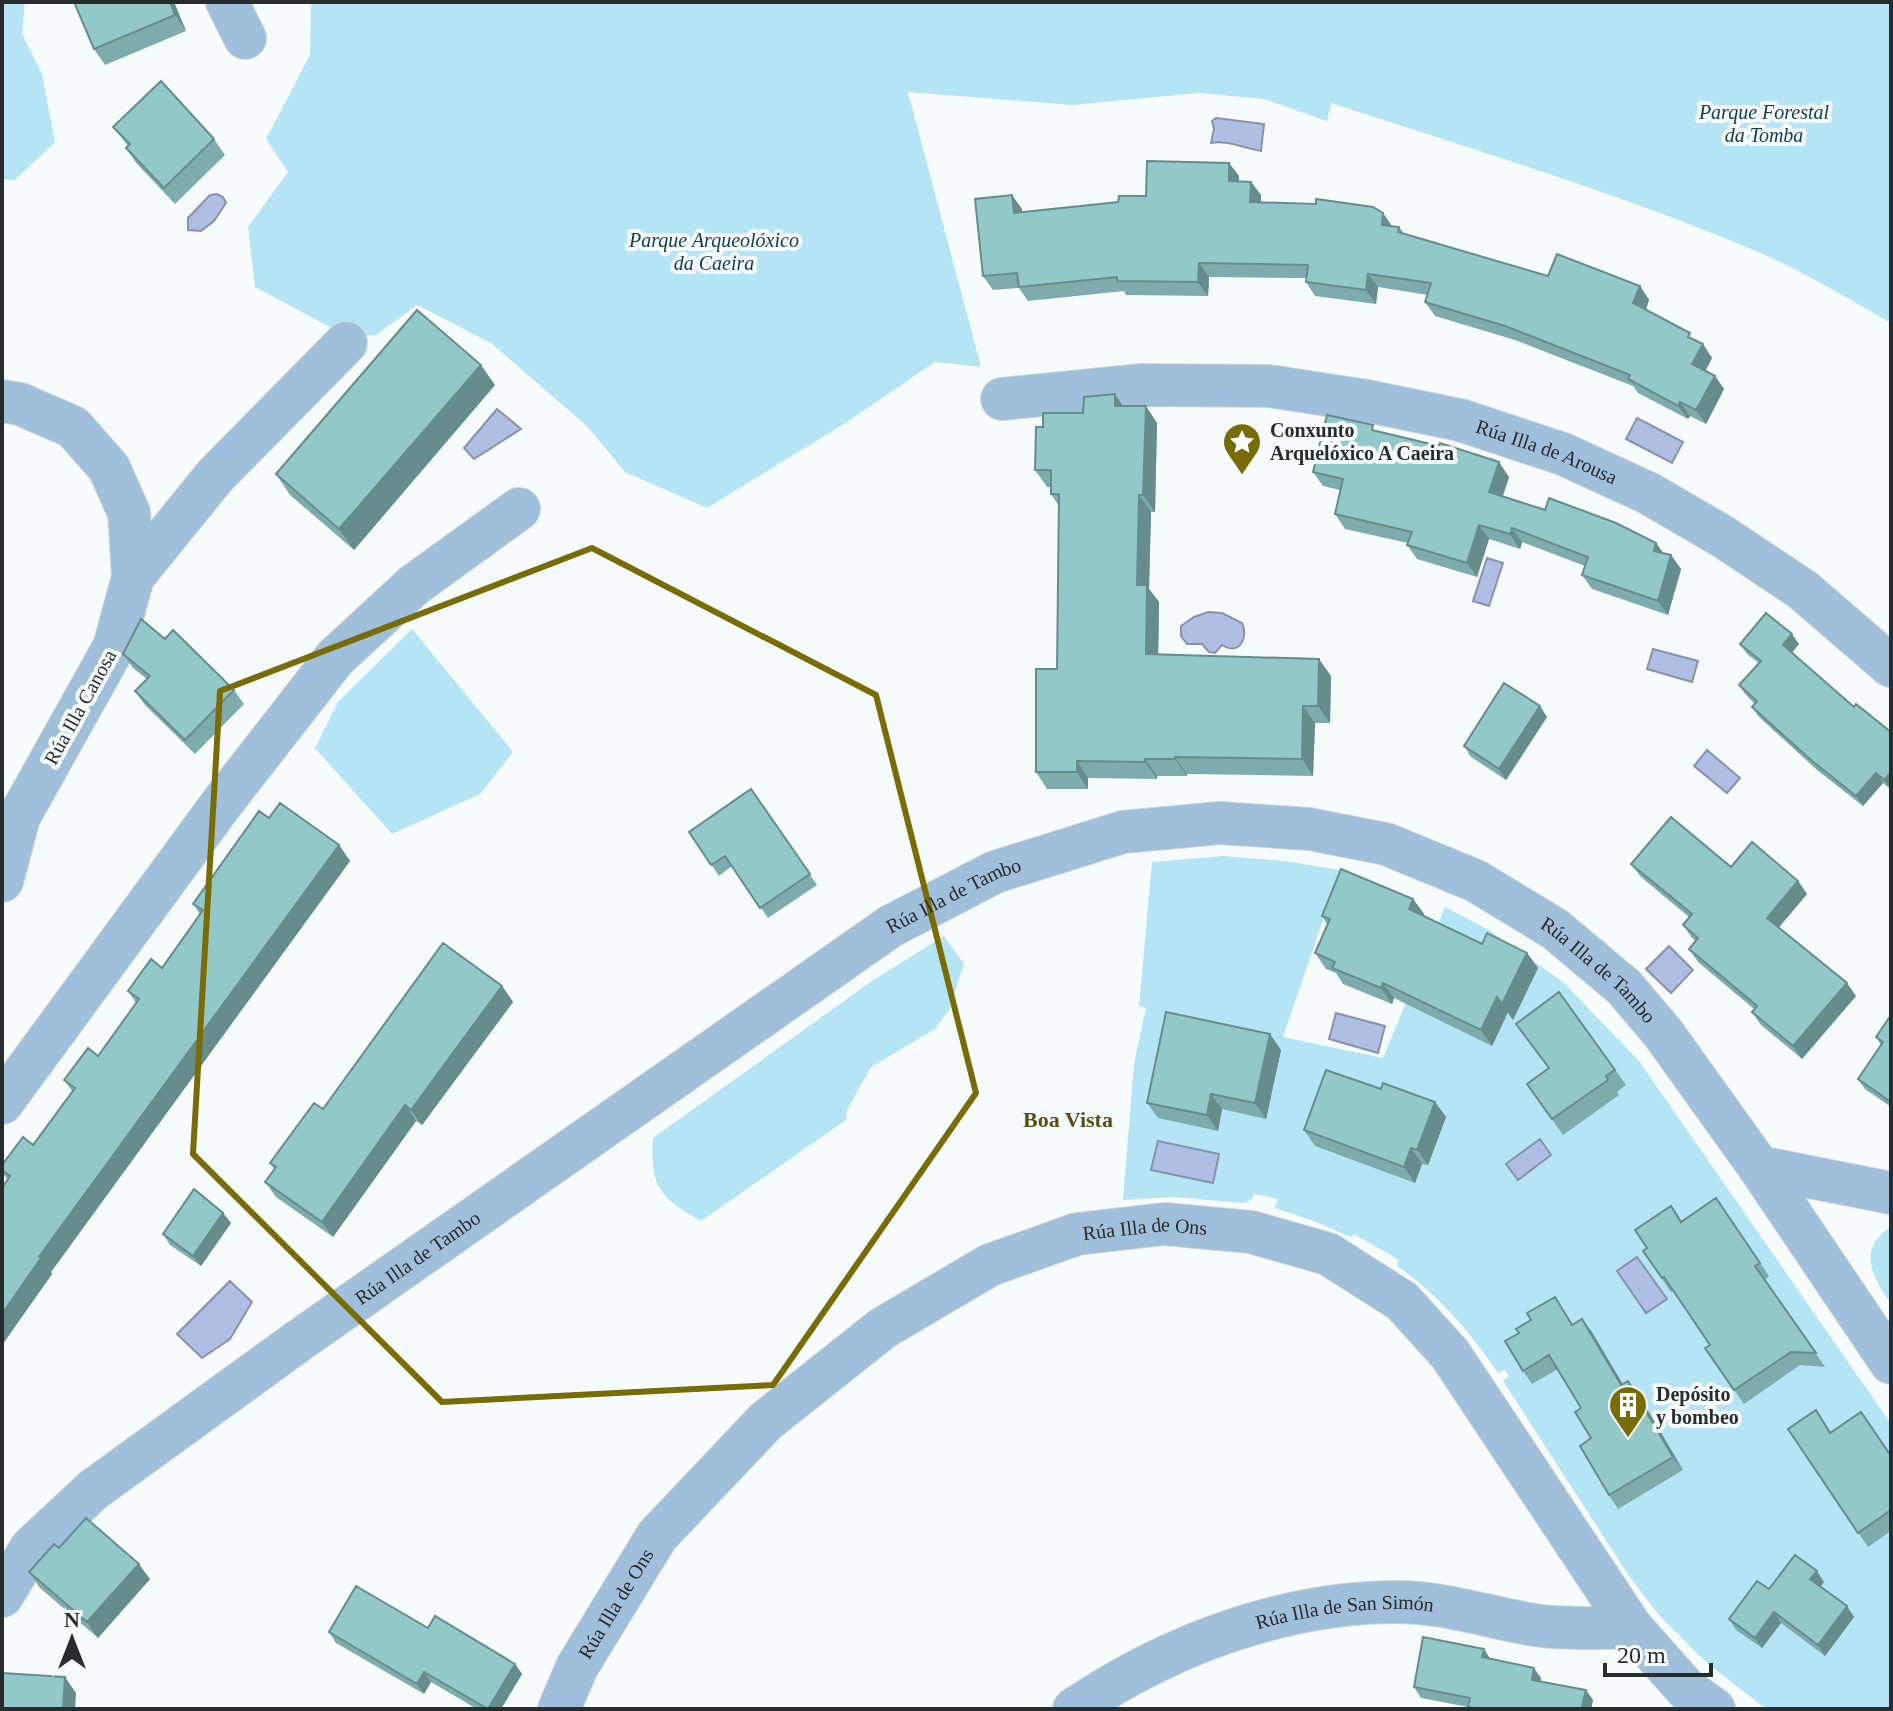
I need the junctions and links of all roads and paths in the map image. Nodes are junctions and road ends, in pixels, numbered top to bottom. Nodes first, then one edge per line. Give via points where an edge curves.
1 (346, 343) dead end
2 (1002, 399) dead end
3 (2, 401) edge
4 (519, 509) dead end
5 (133, 577) junction
6 (1891, 666) edge
7 (2, 881) edge
8 (2, 1103) edge
9 (1759, 1167) junction
10 (1891, 1193) edge
11 (1891, 1363) edge
12 (2, 1596) edge
13 (1632, 1628) junction
14 (559, 1709) edge
15 (1074, 1709) edge
16 (1714, 1709) edge

1 - 5 street via 215,476
2 - 6 street, Rúa Illa de Arousa via 1142,385 1269,386 1460,420 1563,454 1648,493 1803,590
3 - 5 street, Rúa Illa Canosa via 73,427 109,468 129,513
4 - 8 street via 414,585 335,658
5 - 7 street, Rúa Illa Canosa via 114,647 19,817
9 - 10 street
9 - 11 street, Rúa Illa de Tambo
9 - 12 street, Rúa Illa de Tambo via 1624,987 1555,929 1476,881 1386,844 1309,829 1220,823 1123,832 995,872 891,926 93,1490 31,1548
13 - 14 street, Rúa Illa de Ons via 1450,1354 1402,1301 1328,1254 1251,1232 1164,1224 1077,1234 990,1265 883,1328 766,1421 657,1536 577,1667
13 - 15 street, Rúa Illa de San Simón via 1538,1626 1400,1602 1323,1608 1256,1622 1173,1653
13 - 16 street, Rúa Illa de Ons via 1687,1690

